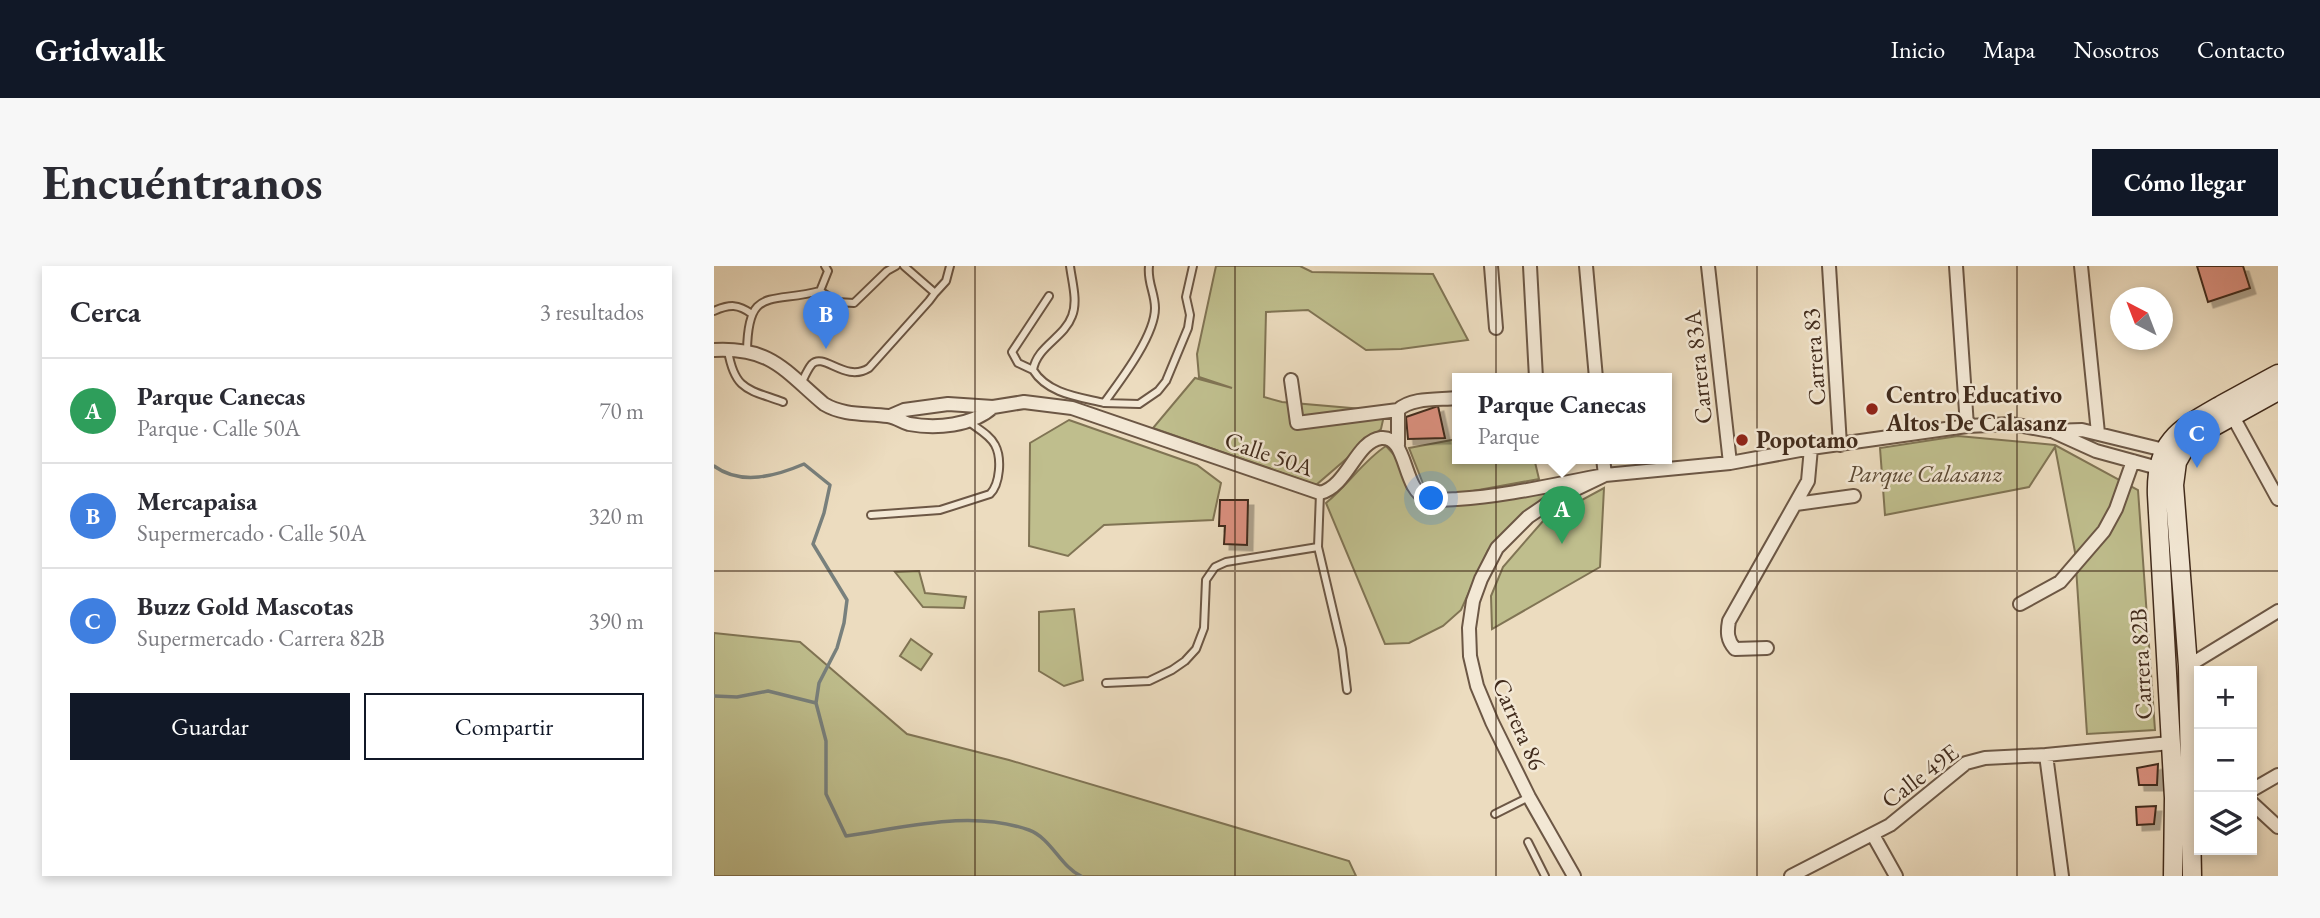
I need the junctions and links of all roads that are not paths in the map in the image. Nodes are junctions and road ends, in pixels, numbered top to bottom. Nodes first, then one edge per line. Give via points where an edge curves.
1 (825, 266) edge
2 (896, 266) edge
3 (904, 266) edge
4 (950, 266) edge
5 (1070, 266) edge
6 (1149, 266) edge
7 (1193, 266) edge
8 (1491, 266) edge
9 (1530, 266) edge
10 (1586, 266) edge
11 (1708, 266) edge
12 (1829, 266) edge
13 (1956, 266) edge
14 (2081, 266) edge
15 (820, 291) junction
16 (935, 293) junction
17 (1049, 296) dead end
18 (714, 311) edge
19 (752, 314) junction
20 (1496, 328) dead end
21 (728, 349) junction
22 (714, 350) edge
23 (747, 353) junction
24 (1032, 370) junction
25 (1536, 373) edge
26 (1596, 373) edge
27 (2278, 374) edge
28 (1291, 380) dead end
29 (801, 384) junction
30 (2278, 391) edge
31 (1452, 398) edge
32 (783, 402) dead end
33 (1104, 403) junction
34 (993, 407) junction
35 (1398, 410) junction
36 (2232, 415) junction
37 (890, 416) junction
38 (969, 422) junction
39 (1967, 426) junction
40 (2050, 431) junction
41 (2098, 433) junction
42 (1398, 445) junction
43 (1840, 445) junction
44 (1811, 448) junction
45 (2175, 449) junction
46 (2133, 461) junction
47 (1730, 463) junction
48 (1604, 464) edge
49 (2158, 468) junction
50 (1605, 475) junction
51 (1320, 493) junction
52 (1854, 496) dead end
53 (2278, 499) edge
54 (1796, 504) junction
55 (871, 515) dead end
56 (1318, 547) junction
57 (2020, 604) dead end
58 (2278, 611) edge
59 (1767, 648) dead end
60 (2188, 666) junction
61 (1106, 683) dead end
62 (1347, 690) dead end
63 (2194, 738) edge
64 (2169, 743) junction
65 (2046, 755) junction
66 (2278, 775) edge
67 (2257, 787) edge
68 (2194, 792) edge
69 (1529, 797) junction
70 (2257, 808) edge
71 (1495, 814) dead end
72 (2278, 827) edge
73 (1873, 835) junction
74 (1528, 842) dead end
75 (1568, 874) edge
76 (1545, 876) edge
77 (1791, 876) edge
78 (1896, 876) edge
79 (2062, 876) edge
80 (2173, 876) edge
81 (2192, 876) edge

1 - 15 lane via 828,271
2 - 15 lane via 855,303 837,302
3 - 16 lane
4 - 16 lane via 946,281
5 - 24 lane via 1072,316 1034,361
6 - 33 lane via 1153,323 1132,365
7 - 33 lane via 1186,297 1191,315 1188,328 1166,381 1139,404
8 - 20 street
9 - 25 street
10 - 26 street
11 - 47 street, Carrera 83A
12 - 43 street, Carrera 83
13 - 39 street
14 - 41 street
15 - 19 lane via 764,301
16 - 29 lane via 869,368 849,374 820,361 812,365
17 - 24 lane via 1012,352 1018,363
18 - 19 lane via 740,305
19 - 23 lane
21 - 22 street, Calle 50A
21 - 23 street, Calle 50A
21 - 32 lane via 732,372 744,387
23 - 29 street, Calle 50A via 776,362
24 - 33 lane via 1054,390
27 - 45 street via 2185,426
28 - 35 street via 1297,423
29 - 37 street, Calle 50A via 833,410
30 - 36 street
31 - 35 street via 1410,402
34 - 37 street, Calle 50A via 947,404
34 - 38 street, Calle 50A
34 - 51 street, Calle 50A via 1024,402 1072,408
35 - 42 street
36 - 45 street
36 - 53 street
37 - 38 street, Calle 50A via 909,424
38 - 55 lane via 989,438 998,454 996,488 990,494 940,510
39 - 40 street via 2012,424
39 - 43 street
40 - 41 street
40 - 46 street
41 - 45 street
42 - 50 street via 1412,485 1431,500 1488,497
42 - 51 street, Calle 50A via 1388,439 1373,441 1333,488
43 - 44 street
44 - 47 street
44 - 54 street via 1808,481
45 - 49 street, Carrera 82B
45 - 60 street, Carrera 82B
46 - 49 street
46 - 57 street via 2104,531 2060,582
47 - 50 street
48 - 50 street
49 - 64 street, Carrera 82B
50 - 69 street, Carrera 86 via 1528,517 1497,548 1473,601 1469,628 1474,676
51 - 56 lane
52 - 54 street
54 - 59 street via 1729,621 1727,633 1735,649
56 - 61 lane via 1215,567 1206,580 1204,628 1196,649 1172,670 1149,681
56 - 62 lane
58 - 60 street
60 - 63 street, Carrera 82B
64 - 65 street, Calle 49E
64 - 80 street, Carrera 82B
65 - 73 street, Calle 49E via 1966,763 1902,817
65 - 79 street
66 - 67 street
68 - 81 street, Carrera 82B
69 - 71 lane
69 - 75 street, Carrera 86
70 - 72 street
73 - 77 street, Calle 49E
73 - 78 street
74 - 76 lane

